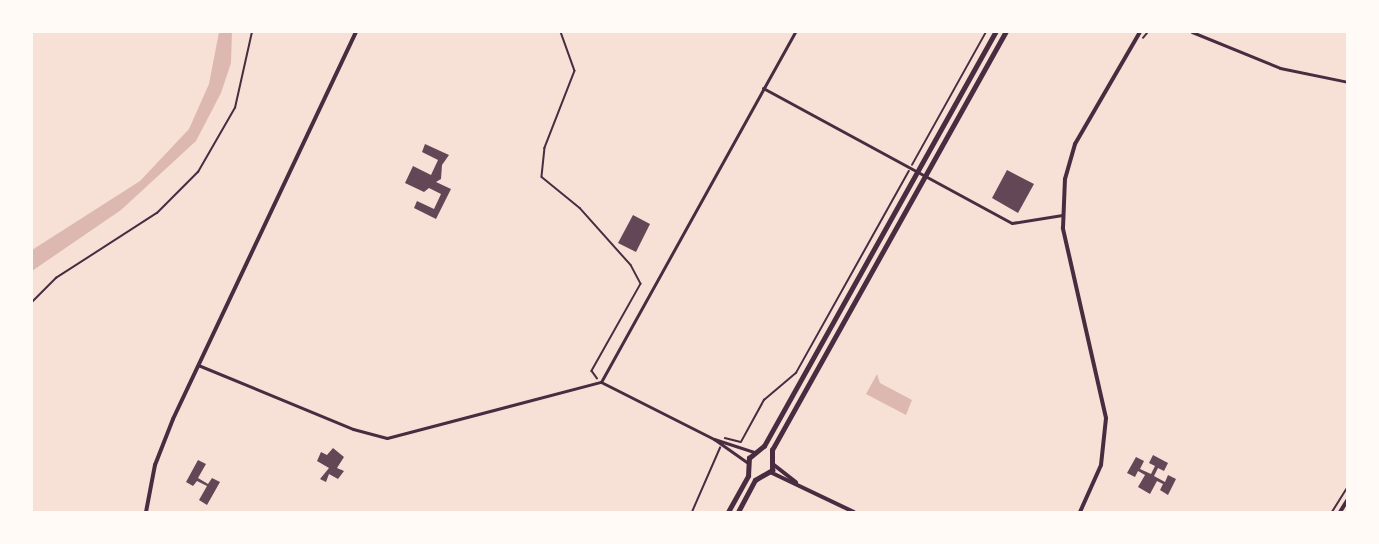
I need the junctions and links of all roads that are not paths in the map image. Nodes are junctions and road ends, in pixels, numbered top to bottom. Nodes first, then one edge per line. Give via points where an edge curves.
1 (356, 32) edge
2 (795, 32) edge
3 (995, 32) edge
4 (1006, 32) edge
5 (1140, 32) edge
6 (1192, 32) edge
7 (1347, 82) edge
8 (764, 88) junction
9 (917, 172) junction
10 (925, 177) junction
11 (1062, 215) junction
12 (198, 365) junction
13 (601, 382) junction
14 (714, 439) junction
15 (757, 451) junction
16 (771, 455) junction
17 (774, 465) junction
18 (749, 466) junction
19 (770, 472) junction
20 (760, 476) junction
21 (799, 484) junction
22 (1347, 499) edge
23 (146, 513) edge
24 (728, 513) edge
25 (738, 513) edge
26 (854, 513) edge
27 (1080, 513) edge
28 (1340, 513) edge

1 - 12 main road
2 - 8 street
3 - 9 highway
4 - 10 highway
5 - 11 main road via 1071,153
6 - 7 street via 1280,68
8 - 9 street
8 - 13 street
9 - 10 street
9 - 15 highway
10 - 11 street via 1013,224
10 - 16 highway
11 - 27 main road via 1106,418 1101,465
12 - 13 street via 353,429 387,438
12 - 23 main road via 159,451
13 - 14 street
14 - 15 street
14 - 18 street
15 - 16 highway
15 - 18 highway
16 - 17 highway
17 - 19 highway
17 - 21 main road
18 - 20 highway
18 - 24 highway
19 - 20 highway
19 - 21 main road
20 - 25 highway
21 - 26 main road
22 - 28 main road

